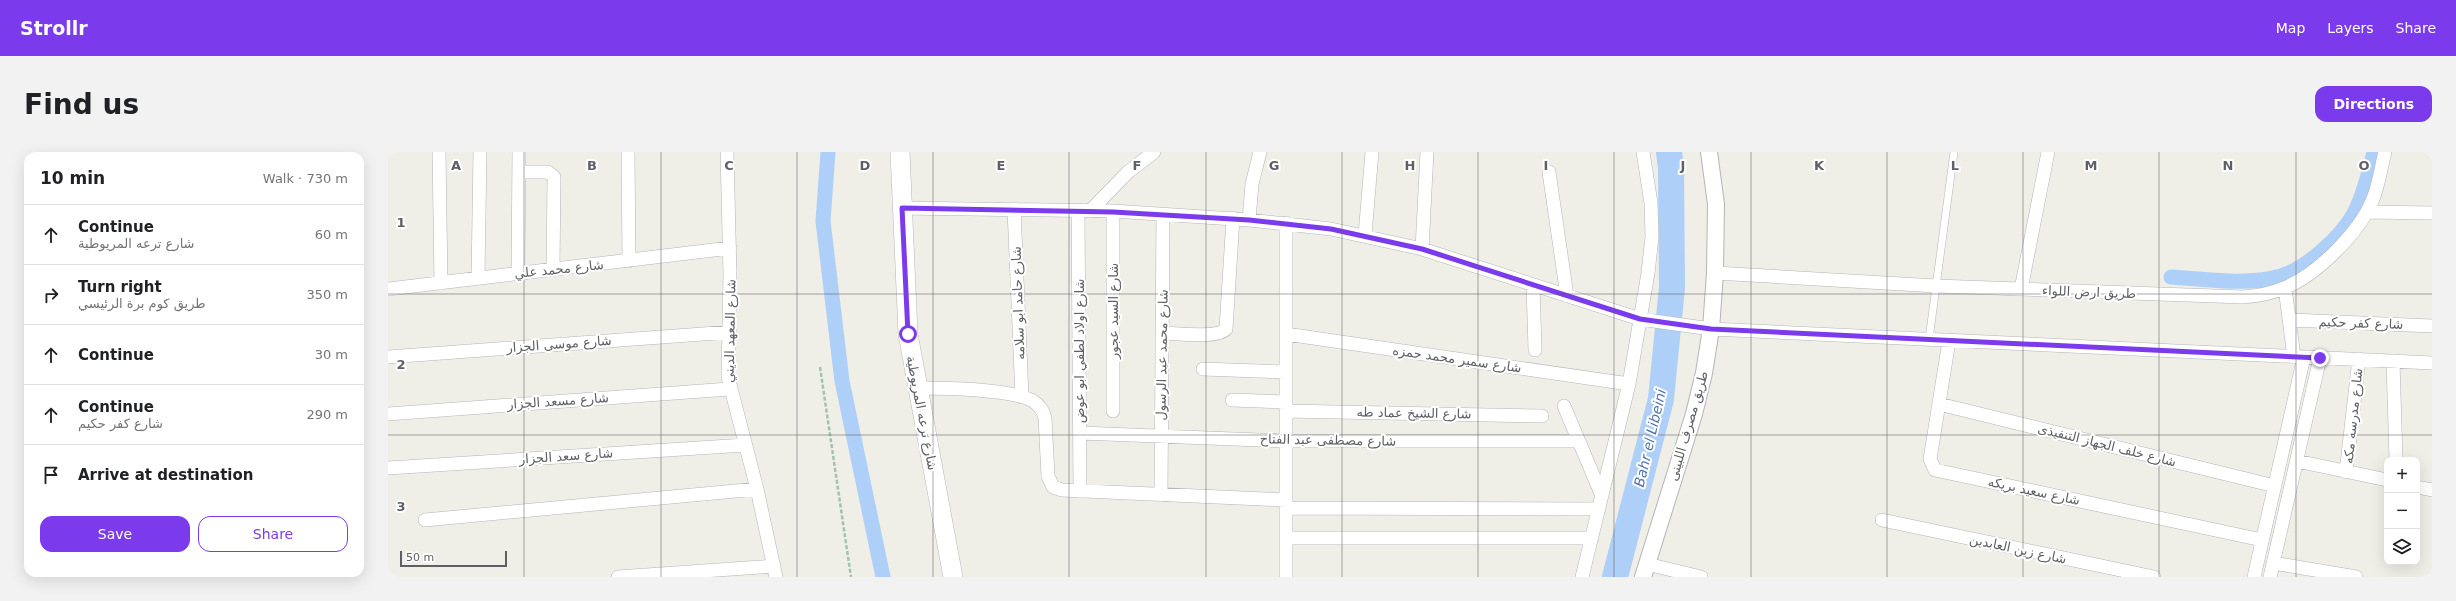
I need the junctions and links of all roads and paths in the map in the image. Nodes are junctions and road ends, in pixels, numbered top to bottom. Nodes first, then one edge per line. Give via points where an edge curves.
1 (439, 152) edge
2 (480, 152) edge
3 (519, 152) edge
4 (628, 152) edge
5 (727, 152) edge
6 (900, 152) edge
7 (1154, 152) edge
8 (1260, 152) edge
9 (1372, 152) edge
10 (1427, 152) edge
11 (1709, 152) edge
12 (1954, 152) edge
13 (2048, 152) edge
14 (2385, 152) edge
15 (1640, 154) edge
16 (519, 172) junction
17 (1549, 172) dead end
18 (902, 208) junction
19 (1014, 209) junction
20 (1084, 211) junction
21 (1113, 212) junction
22 (2367, 212) junction
23 (2432, 213) edge
24 (1163, 215) junction
25 (1232, 218) junction
26 (1249, 220) junction
27 (1286, 223) junction
28 (1365, 235) junction
29 (730, 248) junction
30 (1422, 249) junction
31 (629, 261) junction
32 (553, 270) junction
33 (1715, 273) junction
34 (518, 274) junction
35 (478, 278) junction
36 (441, 283) junction
37 (1533, 285) junction
38 (1936, 286) junction
39 (2285, 288) junction
40 (388, 289) edge
41 (2021, 289) junction
42 (1566, 296) junction
43 (1640, 319) junction
44 (2290, 320) junction
45 (2432, 326) edge
46 (1711, 329) junction
47 (730, 332) junction
48 (1162, 333) junction
49 (1286, 334) junction
50 (1930, 340) junction
51 (1949, 341) junction
52 (1535, 350) dead end
53 (388, 357) edge
54 (2299, 357) junction
55 (2320, 358) junction
56 (2359, 360) junction
57 (2393, 361) junction
58 (2432, 362) edge
59 (820, 367) dead end
60 (1203, 369) dead end
61 (1286, 372) junction
62 (1628, 384) junction
63 (917, 388) junction
64 (729, 389) junction
65 (1022, 397) junction
66 (1232, 400) dead end
67 (1939, 404) junction
68 (1286, 406) junction
69 (1564, 406) dead end
70 (1113, 411) dead end
71 (388, 414) edge
72 (1542, 416) dead end
73 (1080, 433) junction
74 (1162, 436) junction
75 (1286, 441) junction
76 (1578, 441) junction
77 (745, 444) junction
78 (2396, 457) edge
79 (2297, 461) junction
80 (388, 468) edge
81 (2346, 472) junction
82 (2384, 479) edge
83 (2275, 486) junction
84 (2420, 488) edge
85 (757, 489) junction
86 (2432, 490) edge
87 (1080, 491) junction
88 (1161, 495) junction
89 (1602, 496) junction
90 (1286, 504) junction
91 (1599, 509) junction
92 (425, 520) dead end
93 (1882, 520) dead end
94 (1286, 538) junction
95 (1592, 538) junction
96 (2262, 540) junction
97 (2273, 563) junction
98 (775, 571) edge
99 (1645, 571) edge
100 (618, 577) edge
101 (851, 577) edge
102 (953, 577) edge
103 (1286, 577) edge
104 (1582, 577) edge
105 (1701, 577) edge
106 (2154, 577) edge
107 (2254, 577) edge
108 (2270, 577) edge
109 (2356, 577) edge

1 - 36 street
2 - 35 street
3 - 16 street
4 - 31 street
5 - 29 street, شارع المعهد الديني
6 - 18 main road, شارع ترعه المريوطية
7 - 20 street
8 - 26 street via 1252,184
9 - 28 street
10 - 30 street
11 - 33 street, طريق مصرف اللبينى via 1716,204
12 - 38 lane
13 - 41 street
14 - 22 street, طريق ارض اللواء via 2373,199
15 - 43 street via 1651,203 1652,237
16 - 32 street via 548,172 554,177
16 - 34 street
17 - 42 street
18 - 19 street
18 - 63 main road, شارع ترعه المريوطية via 907,320
19 - 20 street
19 - 65 street, شارع حامد ابو سلامه
20 - 21 street
20 - 73 street, شارع اولاد لطفي ابو عوض
21 - 24 street
21 - 70 street, شارع السيد عجور
22 - 23 street
22 - 39 street, طريق ارض اللواء via 2339,247
24 - 25 street
24 - 48 street, شارع محمد عبد الرسول
25 - 26 street
25 - 48 street via 1226,329 1214,334
26 - 27 street
27 - 28 street
27 - 49 street
28 - 30 street
29 - 31 street, شارع محمد علي
29 - 47 street, شارع المعهد الديني
30 - 37 street
31 - 32 street, شارع محمد علي
32 - 34 street, شارع محمد علي
33 - 38 street, طريق ارض اللواء
33 - 46 street, طريق مصرف اللبينى
34 - 35 street, شارع محمد علي
35 - 36 street, شارع محمد علي
36 - 40 street, شارع محمد علي
37 - 42 street
37 - 52 street
38 - 41 street, طريق ارض اللواء
38 - 50 lane
39 - 41 street, طريق ارض اللواء via 2265,295 2242,297
39 - 44 street
42 - 43 street
43 - 46 street
43 - 62 street
44 - 45 street, شارع كفر حكيم
44 - 54 street
46 - 50 street
46 - 99 street, طريق مصرف اللبينى via 1694,414
47 - 53 street, شارع موسى الجزار
47 - 64 street, شارع المعهد الديني
48 - 74 street, شارع محمد عبد الرسول
49 - 61 street
49 - 62 street, شارع سمير محمد حمزه
50 - 51 street
51 - 54 street
51 - 67 street, شارع سعيد بريكه
54 - 55 street
54 - 83 street
55 - 56 street
55 - 79 street
56 - 57 street
56 - 81 street, شارع مدرسه مكه
57 - 58 street
57 - 78 street
59 - 101 path
60 - 61 street
61 - 68 street
62 - 89 street
63 - 65 street via 974,390
63 - 102 main road, شارع ترعه المريوطية
64 - 71 street, شارع مسعد الجزار
64 - 77 street, شارع المعهد الديني
65 - 87 street via 1042,409 1045,418 1048,476 1053,487
66 - 68 street, شارع الشيخ عماد طه
67 - 83 street, شارع خلف الجهاز التنفيذى
67 - 96 street, شارع سعيد بريكه via 1930,459 1935,470
68 - 72 street, شارع الشيخ عماد طه
68 - 75 street
69 - 76 street
73 - 74 street, شارع مصطفى عبد الفتاح
73 - 87 street, شارع اولاد لطفي ابو عوض
74 - 75 street, شارع مصطفى عبد الفتاح
74 - 88 street, شارع محمد عبد الرسول
75 - 76 street, شارع مصطفى عبد الفتاح
75 - 90 street
76 - 89 street
77 - 80 street, شارع سعد الجزار
77 - 85 street, شارع المعهد الديني
79 - 81 street
79 - 97 street
81 - 82 street
83 - 96 street
84 - 86 street
85 - 92 street
85 - 98 street, شارع المعهد الديني
87 - 88 street
88 - 90 street
89 - 91 street
90 - 91 street
90 - 94 street
91 - 95 street
93 - 106 street, شارع زين العابدين
94 - 95 street
94 - 103 street
95 - 104 street
96 - 107 street
97 - 108 street
97 - 109 street
98 - 100 street
99 - 105 street

